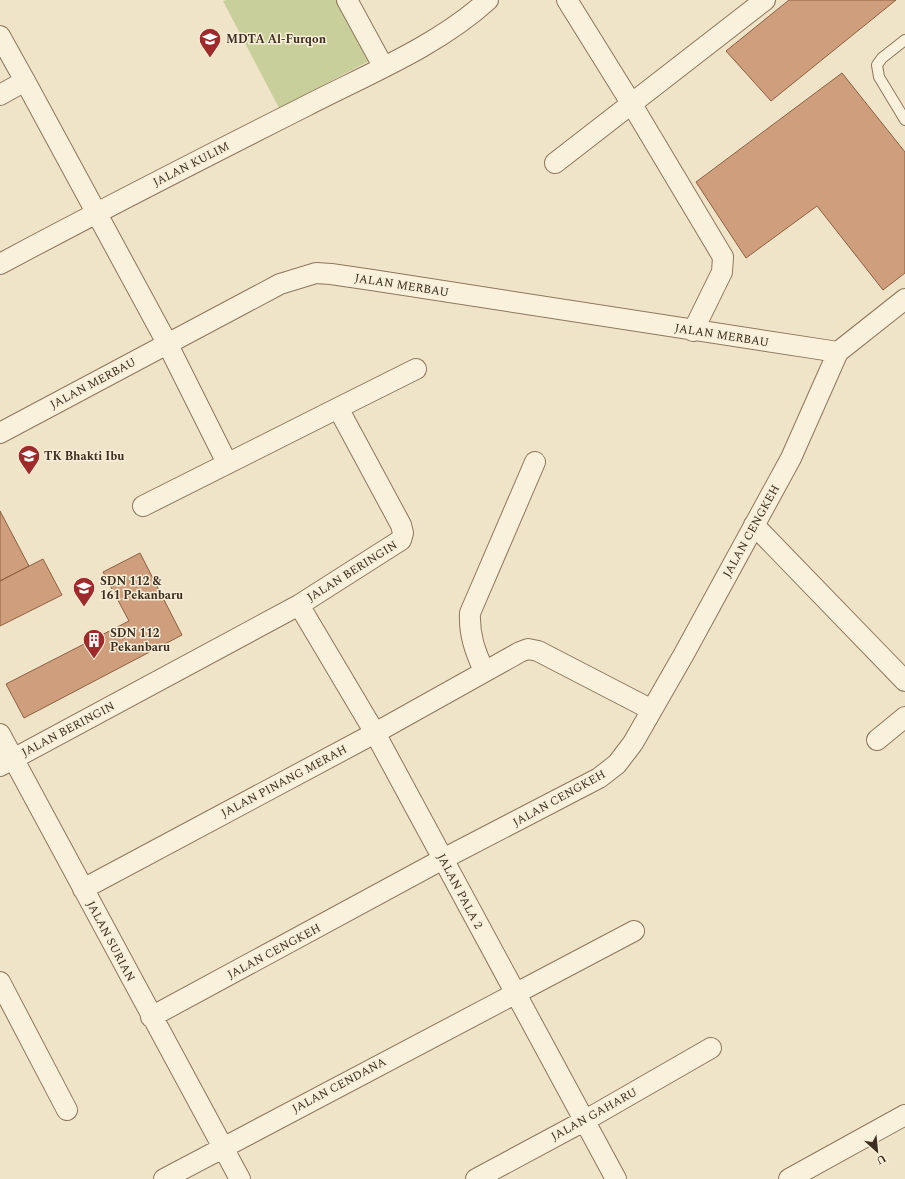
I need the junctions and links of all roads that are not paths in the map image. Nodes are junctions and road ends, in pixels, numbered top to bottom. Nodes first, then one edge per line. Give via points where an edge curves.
1 (347, 0) edge
2 (488, 0) edge
3 (567, 0) edge
4 (765, 0) edge
5 (0, 36) edge
6 (905, 40) edge
7 (382, 66) junction
8 (25, 81) junction
9 (0, 95) edge
10 (631, 103) junction
11 (904, 118) edge
12 (555, 163) dead end
13 (95, 213) junction
14 (0, 264) edge
15 (905, 298) edge
16 (693, 331) junction
17 (167, 344) junction
18 (838, 352) junction
19 (416, 369) dead end
20 (338, 408) junction
21 (0, 433) edge
22 (535, 462) dead end
23 (227, 463) junction
24 (143, 506) dead end
25 (754, 525) junction
26 (299, 604) junction
27 (484, 671) junction
28 (905, 681) edge
29 (652, 710) junction
30 (905, 717) edge
31 (375, 733) junction
32 (0, 734) edge
33 (877, 740) dead end
34 (7, 762) edge
35 (443, 859) junction
36 (83, 889) junction
37 (634, 931) dead end
38 (0, 982) edge
39 (514, 993) junction
40 (151, 1017) junction
41 (711, 1048) dead end
42 (67, 1110) dead end
43 (905, 1114) edge
44 (584, 1121) junction
45 (222, 1147) junction
46 (164, 1179) edge
47 (240, 1179) edge
48 (476, 1179) edge
49 (616, 1179) edge
50 (789, 1179) edge

1 - 7 street
2 - 7 street, JALAN KULIM via 476,11 410,53
3 - 10 street
4 - 10 street
5 - 8 street
6 - 11 lane via 877,65 879,77
7 - 13 street, JALAN KULIM
8 - 9 street
8 - 13 street
10 - 12 street
10 - 16 street via 722,257 722,272
13 - 14 street, JALAN KULIM
13 - 17 street
15 - 18 street
16 - 17 street, JALAN MERBAU via 316,273 280,284
16 - 18 street, JALAN MERBAU
17 - 21 street, JALAN MERBAU
17 - 23 street
18 - 25 street, JALAN CENGKEH via 791,458
19 - 20 street
20 - 23 street
20 - 26 street, JALAN BERINGIN via 401,525 403,534 401,540
22 - 27 street via 470,613 469,630
23 - 24 street
25 - 28 street
25 - 29 street, JALAN CENGKEH
26 - 31 street, JALAN PALA 2
26 - 34 street, JALAN BERINGIN
27 - 29 street, JALAN PINANG MERAH via 528,649 538,651
27 - 31 street, JALAN PINANG MERAH
29 - 35 street, JALAN CENGKEH via 633,743 617,764 598,778
30 - 33 street
31 - 35 street, JALAN PALA 2
31 - 36 street, JALAN PINANG MERAH
32 - 34 street, JALAN SURIAN
34 - 36 street, JALAN SURIAN
35 - 39 street, JALAN PALA 2
35 - 40 street, JALAN CENGKEH
36 - 40 street, JALAN SURIAN
37 - 39 street, JALAN CENDANA
38 - 42 street
39 - 44 street, JALAN PALA 2
39 - 45 street, JALAN CENDANA
40 - 45 street, JALAN SURIAN
41 - 44 street, JALAN GAHARU
43 - 50 street
44 - 48 street, JALAN GAHARU
44 - 49 street, JALAN PALA 2
45 - 46 street, JALAN CENDANA
45 - 47 street, JALAN SURIAN

